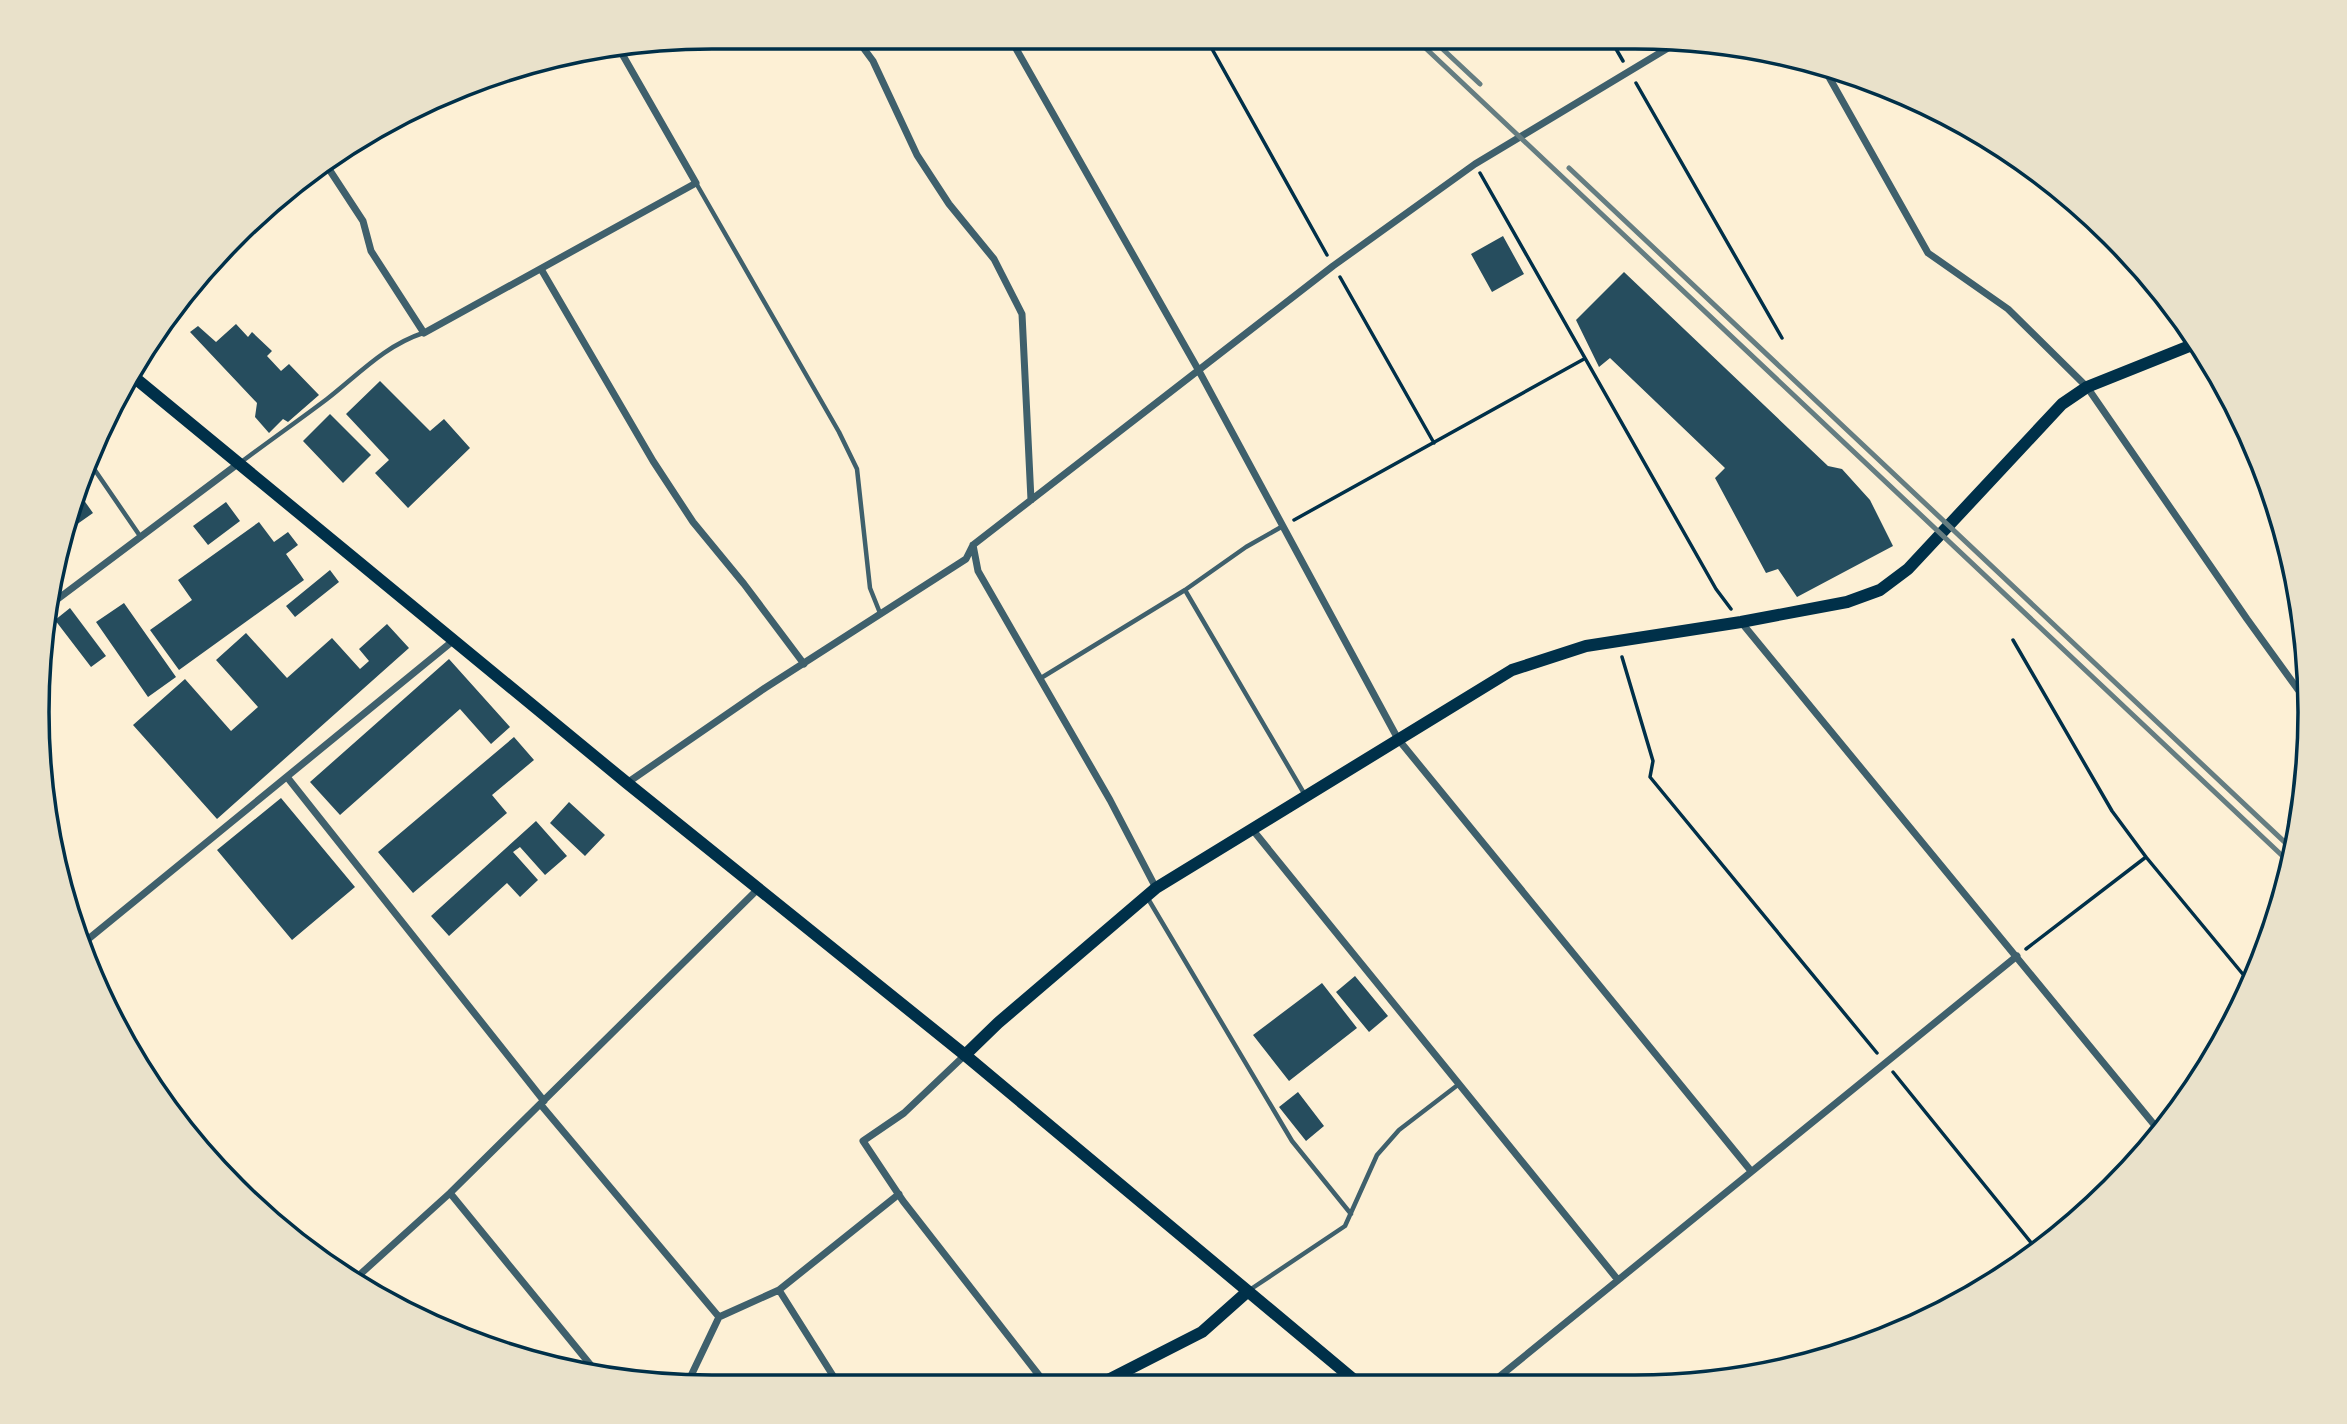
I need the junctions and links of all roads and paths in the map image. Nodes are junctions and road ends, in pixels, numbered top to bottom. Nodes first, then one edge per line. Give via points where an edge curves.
1 (864, 49) edge
2 (1016, 49) edge
3 (1212, 49) edge
4 (1616, 49) edge
5 (1664, 50) edge
6 (623, 55) edge
7 (1628, 70) junction
8 (1830, 79) edge
9 (1475, 164) junction
10 (330, 171) edge
11 (696, 183) junction
12 (1333, 266) junction
13 (541, 269) junction
14 (424, 333) junction
15 (1782, 338) dead end
16 (2188, 347) edge
17 (1585, 359) junction
18 (1199, 371) junction
19 (138, 380) edge
20 (2087, 387) junction
21 (1434, 443) junction
22 (239, 463) junction
23 (95, 470) edge
24 (1031, 500) junction
25 (1283, 526) junction
26 (140, 536) junction
27 (973, 545) junction
28 (1185, 590) junction
29 (60, 597) edge
30 (881, 614) junction
31 (1741, 622) junction
32 (454, 640) junction
33 (2013, 640) dead end
34 (1618, 642) junction
35 (804, 664) junction
36 (1041, 678) junction
37 (2297, 689) edge
38 (1398, 739) junction
39 (287, 777) junction
40 (627, 783) junction
41 (1306, 796) junction
42 (1252, 829) junction
43 (2146, 856) junction
44 (758, 890) junction
45 (1151, 892) junction
46 (89, 939) edge
47 (2017, 956) junction
48 (2244, 975) edge
49 (965, 1055) junction
50 (1885, 1062) junction
51 (1459, 1084) junction
52 (542, 1103) junction
53 (2154, 1124) edge
54 (1751, 1171) junction
55 (450, 1193) junction
56 (899, 1194) junction
57 (1351, 1214) junction
58 (2032, 1243) edge
59 (361, 1274) edge
60 (1618, 1280) junction
61 (779, 1290) junction
62 (1247, 1292) junction
63 (719, 1317) junction
64 (588, 1363) edge
65 (692, 1375) edge
66 (832, 1375) edge
67 (1039, 1375) edge
68 (1118, 1375) edge
69 (1348, 1375) edge
70 (1501, 1375) edge

1 - 24 street via 917,155 994,259 1022,314
2 - 18 street
3 - 12 path
4 - 7 path
5 - 7 street
6 - 11 street
7 - 9 street
7 - 15 path
8 - 20 street via 1928,253 2008,309
9 - 12 street
9 - 17 path
10 - 14 street via 363,221 371,251
11 - 13 street
11 - 30 lane via 857,469 870,588
12 - 18 street
12 - 21 path
13 - 14 street
13 - 35 street via 693,523
14 - 22 lane via 405,339 358,371 329,398
16 - 20 main road
17 - 21 path
17 - 31 path via 1716,589
18 - 24 street
18 - 25 street
19 - 22 main road
20 - 31 main road via 2062,404 1908,569 1880,590 1847,602
20 - 37 street
21 - 25 path
22 - 26 street
22 - 32 main road
23 - 26 lane
24 - 27 street
25 - 28 lane
25 - 38 street
26 - 29 street
27 - 30 street via 966,559
27 - 36 street via 978,570
28 - 36 lane
28 - 41 lane
30 - 35 street
31 - 34 main road
31 - 47 street
32 - 39 street
32 - 40 main road
33 - 43 path via 2112,811
34 - 38 main road via 1586,646 1512,670
34 - 50 path via 1653,761 1650,777
35 - 40 street
36 - 45 street via 1110,800
38 - 41 main road
38 - 54 street
39 - 46 street
39 - 52 street
40 - 44 main road
41 - 42 main road
42 - 45 main road
42 - 51 street
43 - 47 path
43 - 48 path
44 - 49 main road
44 - 52 street
45 - 49 main road
45 - 57 lane via 1292,1141
47 - 50 street
47 - 53 street
49 - 56 street via 904,1113 863,1141
49 - 62 main road
50 - 54 street
50 - 58 path
51 - 57 lane via 1399,1130 1377,1155
51 - 60 street
52 - 55 street
52 - 63 street
54 - 60 street
55 - 59 street
55 - 64 street
56 - 61 street
56 - 67 street
57 - 62 lane via 1345,1226
60 - 70 street
61 - 63 street
61 - 66 street
62 - 68 main road via 1202,1332
62 - 69 main road
63 - 65 street

